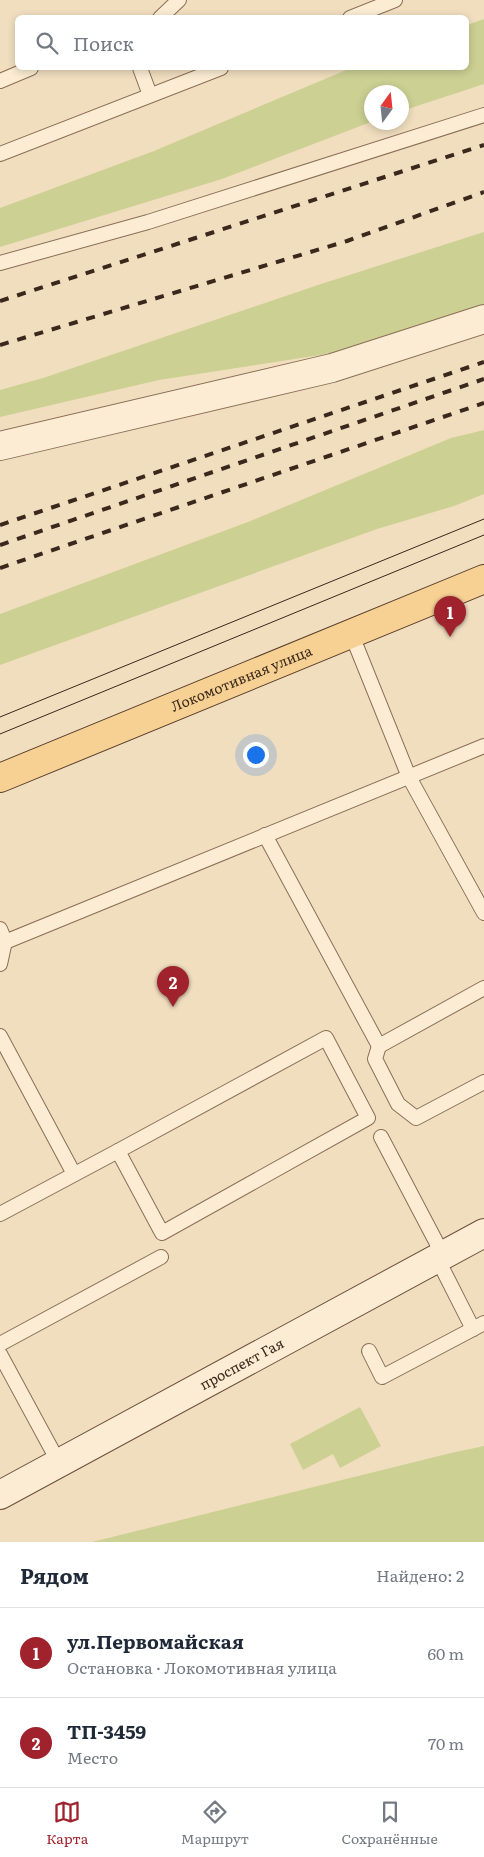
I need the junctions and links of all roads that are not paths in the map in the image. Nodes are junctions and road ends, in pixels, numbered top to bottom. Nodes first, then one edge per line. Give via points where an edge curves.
1 (179, 0) edge
2 (395, 0) edge
3 (163, 15) edge
4 (358, 15) edge
5 (26, 70) edge
6 (141, 70) edge
7 (216, 70) edge
8 (0, 81) edge
9 (150, 95) junction
10 (484, 115) edge
11 (0, 154) edge
12 (0, 263) edge
13 (484, 319) edge
14 (0, 446) edge
15 (484, 579) edge
16 (351, 633) junction
17 (484, 746) edge
18 (408, 777) junction
19 (0, 778) edge
20 (265, 835) junction
21 (484, 913) edge
22 (2, 938) edge
23 (0, 964) edge
24 (484, 988) edge
25 (0, 1036) edge
26 (379, 1046) junction
27 (484, 1082) edge
28 (381, 1137) dead end
29 (118, 1151) junction
30 (74, 1174) junction
31 (0, 1214) edge
32 (484, 1233) edge
33 (161, 1257) dead end
34 (440, 1257) junction
35 (478, 1326) edge
36 (0, 1344) edge
37 (369, 1351) dead end
38 (0, 1354) edge
39 (59, 1463) junction
40 (0, 1495) edge

1 - 3 lane
2 - 4 lane
5 - 8 lane
6 - 9 lane
7 - 9 lane
9 - 11 lane
10 - 12 lane via 148,222
13 - 14 main road via 332,368
15 - 16 main road, Локомотивная улица
16 - 18 lane
16 - 19 main road, Локомотивная улица
17 - 18 lane
18 - 20 lane
18 - 21 lane
20 - 22 lane
20 - 26 lane
22 - 23 lane
24 - 26 lane
25 - 30 lane
26 - 27 lane via 375,1059 398,1104 416,1118
28 - 34 lane
29 - 29 lane via 162,1233 368,1118 326,1038
29 - 30 lane
30 - 31 lane
32 - 34 main road, проспект Гая
33 - 36 lane
34 - 35 lane
34 - 39 main road, проспект Гая
35 - 37 lane via 382,1377
38 - 39 lane
39 - 40 main road, проспект Гая

